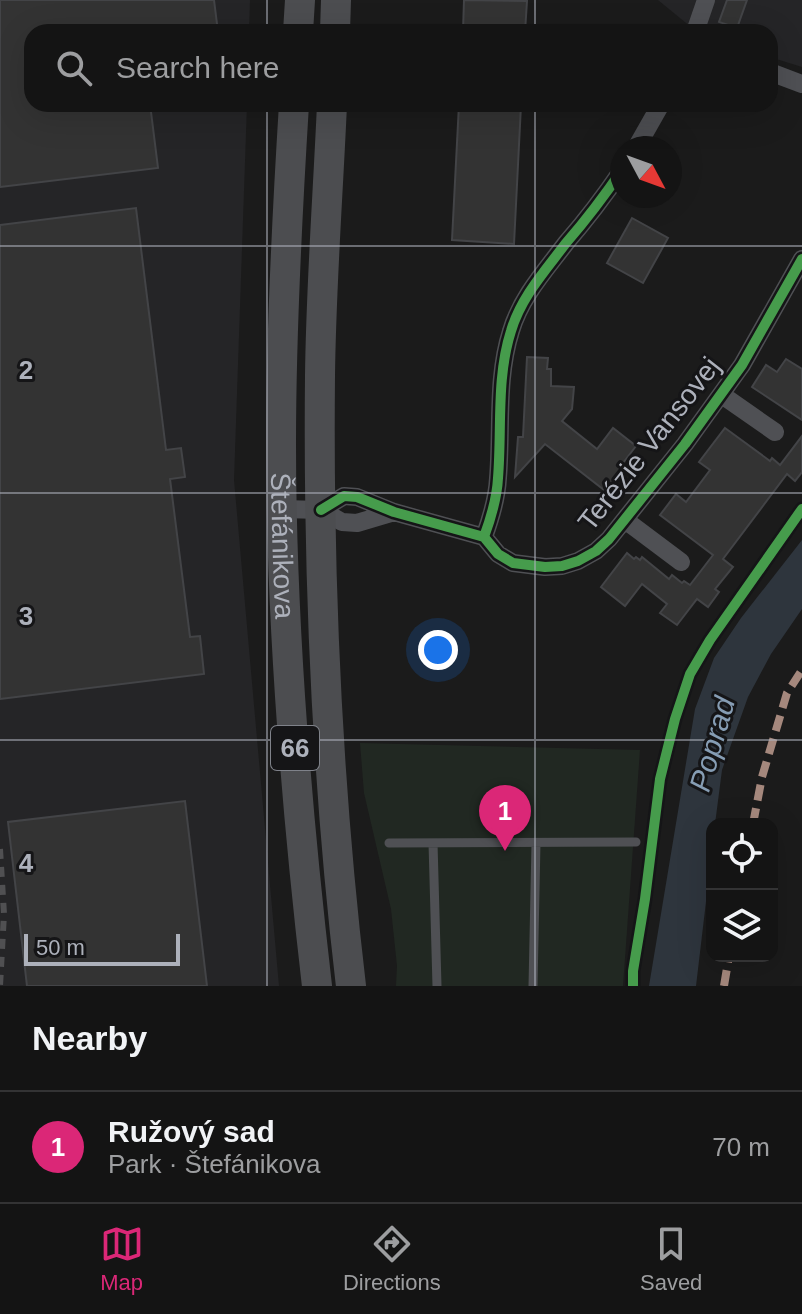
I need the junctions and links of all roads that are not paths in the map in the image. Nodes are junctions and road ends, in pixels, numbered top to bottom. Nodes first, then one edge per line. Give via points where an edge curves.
1 (300, 0) edge
2 (336, 0) edge
3 (706, 0) edge
4 (298, 24) edge
5 (335, 24) edge
6 (698, 24) edge
7 (778, 75) edge
8 (802, 84) edge
9 (294, 112) edge
10 (332, 112) edge
11 (656, 112) edge
12 (643, 136) edge
13 (610, 186) edge
14 (802, 259) edge
15 (722, 395) junction
16 (775, 432) dead end
17 (282, 509) junction
18 (321, 510) junction
19 (625, 520) junction
20 (484, 537) junction
21 (681, 562) dead end
22 (636, 842) dead end
23 (389, 843) dead end
24 (433, 843) junction
25 (536, 843) junction
26 (317, 986) edge
27 (351, 986) edge
28 (437, 986) edge
29 (533, 986) edge

1 - 4 main road
2 - 5 main road
3 - 6 street
7 - 8 street
9 - 17 main road, Štefánikova / 66 via 285,250
10 - 18 main road, Štefánikova / 66 via 320,374
11 - 12 street
13 - 20 street via 536,281 516,316 501,386 498,480
14 - 15 street, Terézie Vansovej
15 - 16 street, Terézie Vansovej
15 - 19 street, Terézie Vansovej
17 - 18 street
17 - 26 main road, Štefánikova / 66 via 294,739
18 - 20 street, Terézie Vansovej via 344,496 357,497
18 - 27 main road, Štefánikova / 66 via 330,747
19 - 20 street, Terézie Vansovej via 596,551 562,566 513,563
19 - 21 street, Terézie Vansovej
22 - 25 lane
23 - 24 lane
24 - 25 lane
24 - 28 lane
25 - 29 lane

